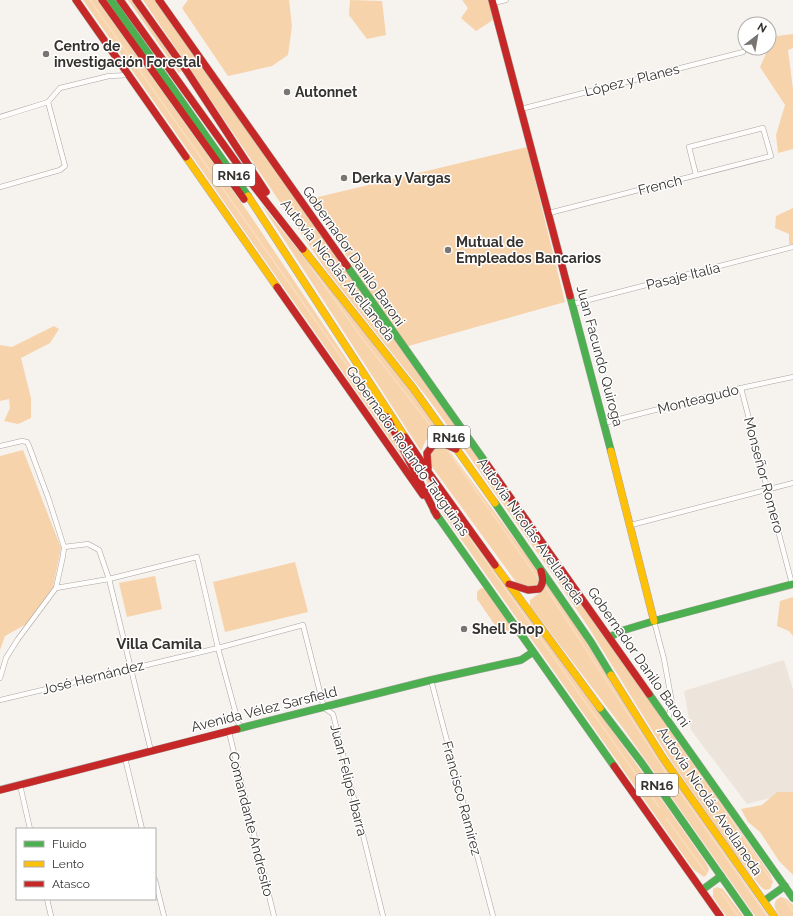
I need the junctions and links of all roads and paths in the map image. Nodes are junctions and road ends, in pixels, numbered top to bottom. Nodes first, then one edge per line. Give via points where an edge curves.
1 (76, 0) edge
2 (102, 0) edge
3 (111, 0) edge
4 (120, 0) edge
5 (136, 0) edge
6 (159, 0) edge
7 (506, 0) edge
8 (493, 2) edge
9 (737, 54) edge
10 (130, 75) junction
11 (48, 102) junction
12 (521, 109) junction
13 (0, 117) edge
14 (696, 176) junction
15 (0, 187) edge
16 (549, 213) junction
17 (298, 240) junction
18 (793, 247) edge
19 (296, 270) junction
20 (573, 304) junction
21 (364, 375) junction
22 (793, 376) edge
23 (741, 388) junction
24 (604, 423) junction
25 (0, 446) edge
26 (461, 454) junction
27 (429, 473) junction
28 (793, 483) edge
29 (767, 490) junction
30 (437, 516) junction
31 (631, 525) junction
32 (64, 547) junction
33 (539, 564) junction
34 (109, 579) junction
35 (508, 583) junction
36 (793, 584) edge
37 (56, 588) junction
38 (654, 621) junction
39 (303, 625) joint
40 (610, 637) junction
41 (218, 648) junction
42 (533, 652) junction
43 (132, 667) junction
44 (0, 678) edge
45 (431, 680) junction
46 (0, 700) edge
47 (324, 708) junction
48 (668, 719) junction
49 (240, 729) junction
50 (228, 732) junction
51 (151, 751) junction
52 (125, 758) junction
53 (20, 785) junction
54 (0, 790) edge
55 (30, 828) edge
56 (142, 828) edge
57 (721, 876) junction
58 (156, 884) edge
59 (785, 886) junction
60 (702, 890) junction
61 (793, 898) edge
62 (47, 900) edge
63 (764, 901) junction
64 (51, 916) edge
65 (164, 916) edge
66 (274, 916) edge
67 (383, 916) edge
68 (493, 916) edge
69 (720, 916) edge
70 (749, 916) edge
71 (774, 916) edge

1 - 10 main road, Gobernador Rolando Tauguinas
2 - 19 main road
3 - 19 main road, Autovía Nicolás Avellaneda / RN16 via 239,182
4 - 17 main road, Autovía Nicolás Avellaneda / RN16 via 246,176
5 - 17 main road via 188,73
6 - 40 main road, Gobernador Danilo Baroni
7 - 8 street
8 - 12 main road, Juan Facundo Quiroga
9 - 12 street, López y Planes
10 - 11 street via 109,76 60,88
10 - 30 main road, Gobernador Rolando Tauguinas
11 - 13 street
11 - 15 street via 65,166 60,170
12 - 16 main road, Juan Facundo Quiroga
14 - 14 street, French via 689,147 763,128 770,156
14 - 16 street, French
16 - 20 main road, Juan Facundo Quiroga
17 - 26 main road, Autovía Nicolás Avellaneda / RN16
18 - 20 street, Pasaje Italia
19 - 21 main road, Autovía Nicolás Avellaneda / RN16
20 - 24 main road, Juan Facundo Quiroga
21 - 27 main road, Autovía Nicolás Avellaneda / RN16
21 - 30 main road
22 - 23 street, Monteagudo
23 - 24 street, Monteagudo
23 - 29 street, Monseñor Romero
24 - 31 main road, Juan Facundo Quiroga
25 - 32 street via 27,442
26 - 27 main road via 446,442 434,444 426,455
26 - 33 main road, Autovía Nicolás Avellaneda / RN16
27 - 35 main road, Autovía Nicolás Avellaneda / RN16
28 - 29 street
29 - 31 street
29 - 36 street, Monseñor Romero
30 - 42 main road, Gobernador Rolando Tauguinas
31 - 38 main road, Juan Facundo Quiroga
32 - 34 street via 88,544 94,546 99,550
32 - 37 street
33 - 35 main road via 543,577 538,589 528,591
33 - 63 main road, Autovía Nicolás Avellaneda / RN16 via 663,758
34 - 37 street
34 - 41 street, Comandante Andresito via 197,557
34 - 43 street
35 - 57 main road, Autovía Nicolás Avellaneda / RN16 via 641,762
36 - 38 main road
37 - 44 street via 6,658
38 - 40 main road
38 - 48 street, Juan Facundo Quiroga via 672,703
39 - 41 street, José Hernández
39 - 47 street, Juan Felipe Ibarra
40 - 48 main road, Gobernador Danilo Baroni
41 - 43 street, José Hernández
41 - 49 street, Comandante Andresito
42 - 45 main road, Avenida Vélez Sarsfield via 521,660
42 - 60 main road, Gobernador Rolando Tauguinas
43 - 46 street, José Hernández
43 - 51 street
45 - 47 main road, Avenida Vélez Sarsfield
45 - 68 street, Francisco Ramírez
47 - 49 main road, Avenida Vélez Sarsfield
47 - 67 street, Juan Felipe Ibarra via 333,714
48 - 59 main road, Gobernador Danilo Baroni
49 - 50 main road, Avenida Vélez Sarsfield
50 - 51 main road, Avenida Vélez Sarsfield
50 - 66 street, Comandante Andresito
51 - 52 main road, Avenida Vélez Sarsfield
52 - 53 main road, Avenida Vélez Sarsfield
52 - 56 street
53 - 54 main road, Avenida Vélez Sarsfield
53 - 55 street
57 - 60 main road
57 - 70 main road, Autovía Nicolás Avellaneda / RN16
58 - 65 street
59 - 61 main road, Gobernador Danilo Baroni
59 - 63 main road
60 - 69 main road, Gobernador Rolando Tauguinas
62 - 64 street
63 - 71 main road, Autovía Nicolás Avellaneda / RN16

